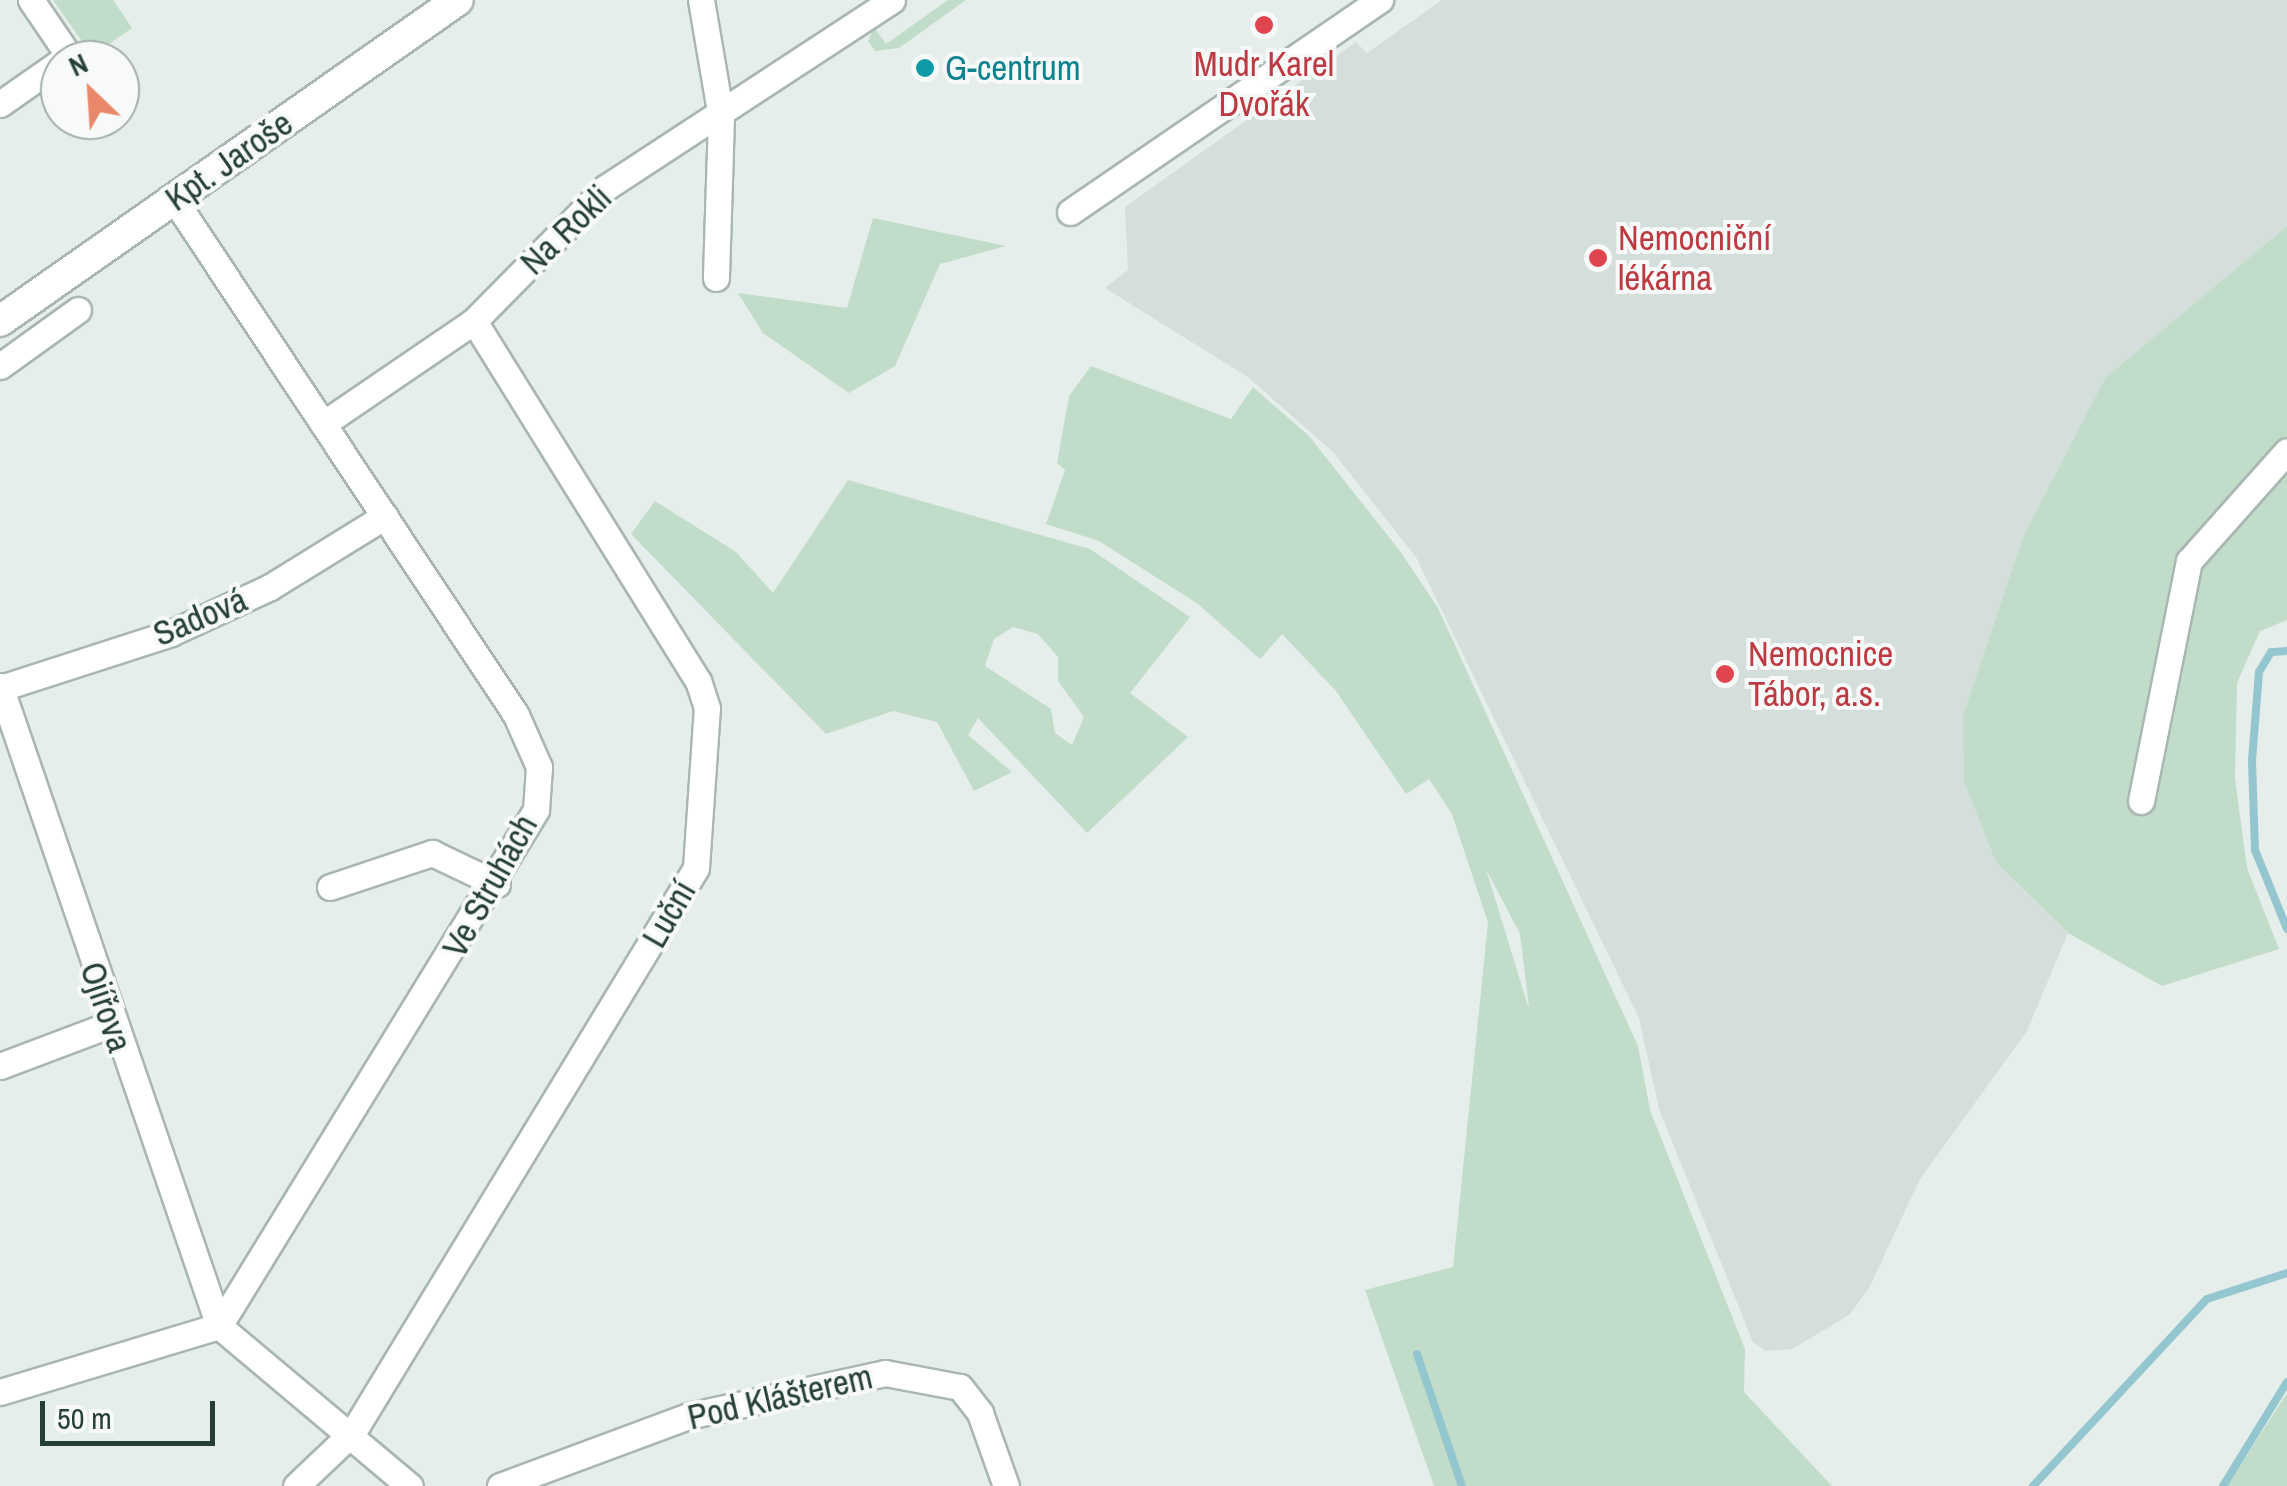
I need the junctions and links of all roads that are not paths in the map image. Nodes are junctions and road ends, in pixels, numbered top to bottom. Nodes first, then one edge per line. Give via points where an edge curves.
1 (31, 0) edge
2 (458, 0) edge
3 (701, 0) edge
4 (892, 0) edge
5 (1364, 4) edge
6 (58, 40) edge
7 (40, 76) edge
8 (0, 104) edge
9 (721, 117) junction
10 (174, 199) junction
11 (1070, 212) dead end
12 (716, 278) dead end
13 (78, 310) dead end
14 (0, 321) edge
15 (474, 322) junction
16 (0, 366) edge
17 (324, 424) junction
18 (2287, 451) edge
19 (386, 516) junction
20 (0, 687) edge
21 (2141, 801) dead end
22 (497, 884) junction
23 (330, 887) dead end
24 (111, 1024) junction
25 (0, 1066) edge
26 (219, 1326) junction
27 (0, 1392) edge
28 (353, 1432) junction
29 (296, 1486) edge
30 (410, 1486) edge
31 (500, 1486) edge
32 (1006, 1486) edge

1 - 6 street
2 - 10 street, Kpt. Jaroše
3 - 9 street
4 - 9 street, Na Rokli
5 - 11 street
7 - 8 street
9 - 12 street
9 - 15 street, Na Rokli via 605,188
10 - 14 street, Kpt. Jaroše
10 - 17 street, Ve Struhách
13 - 16 street
15 - 17 street, Na Rokli
15 - 28 street, Luční via 698,681 708,708 696,868
17 - 19 street, Ve Struhách
18 - 21 street via 2189,561
19 - 20 street, Sadová via 270,587 171,633
19 - 22 street, Ve Struhách via 516,715 538,767 536,810
20 - 24 street, Ojířova
22 - 23 street via 432,853
22 - 26 street, Ve Struhách
24 - 25 street
24 - 26 street, Ojířova
26 - 27 street
26 - 28 street
28 - 29 street, Luční
28 - 30 street
31 - 32 street, Pod Klášterem via 688,1416 885,1372 960,1387 980,1413

